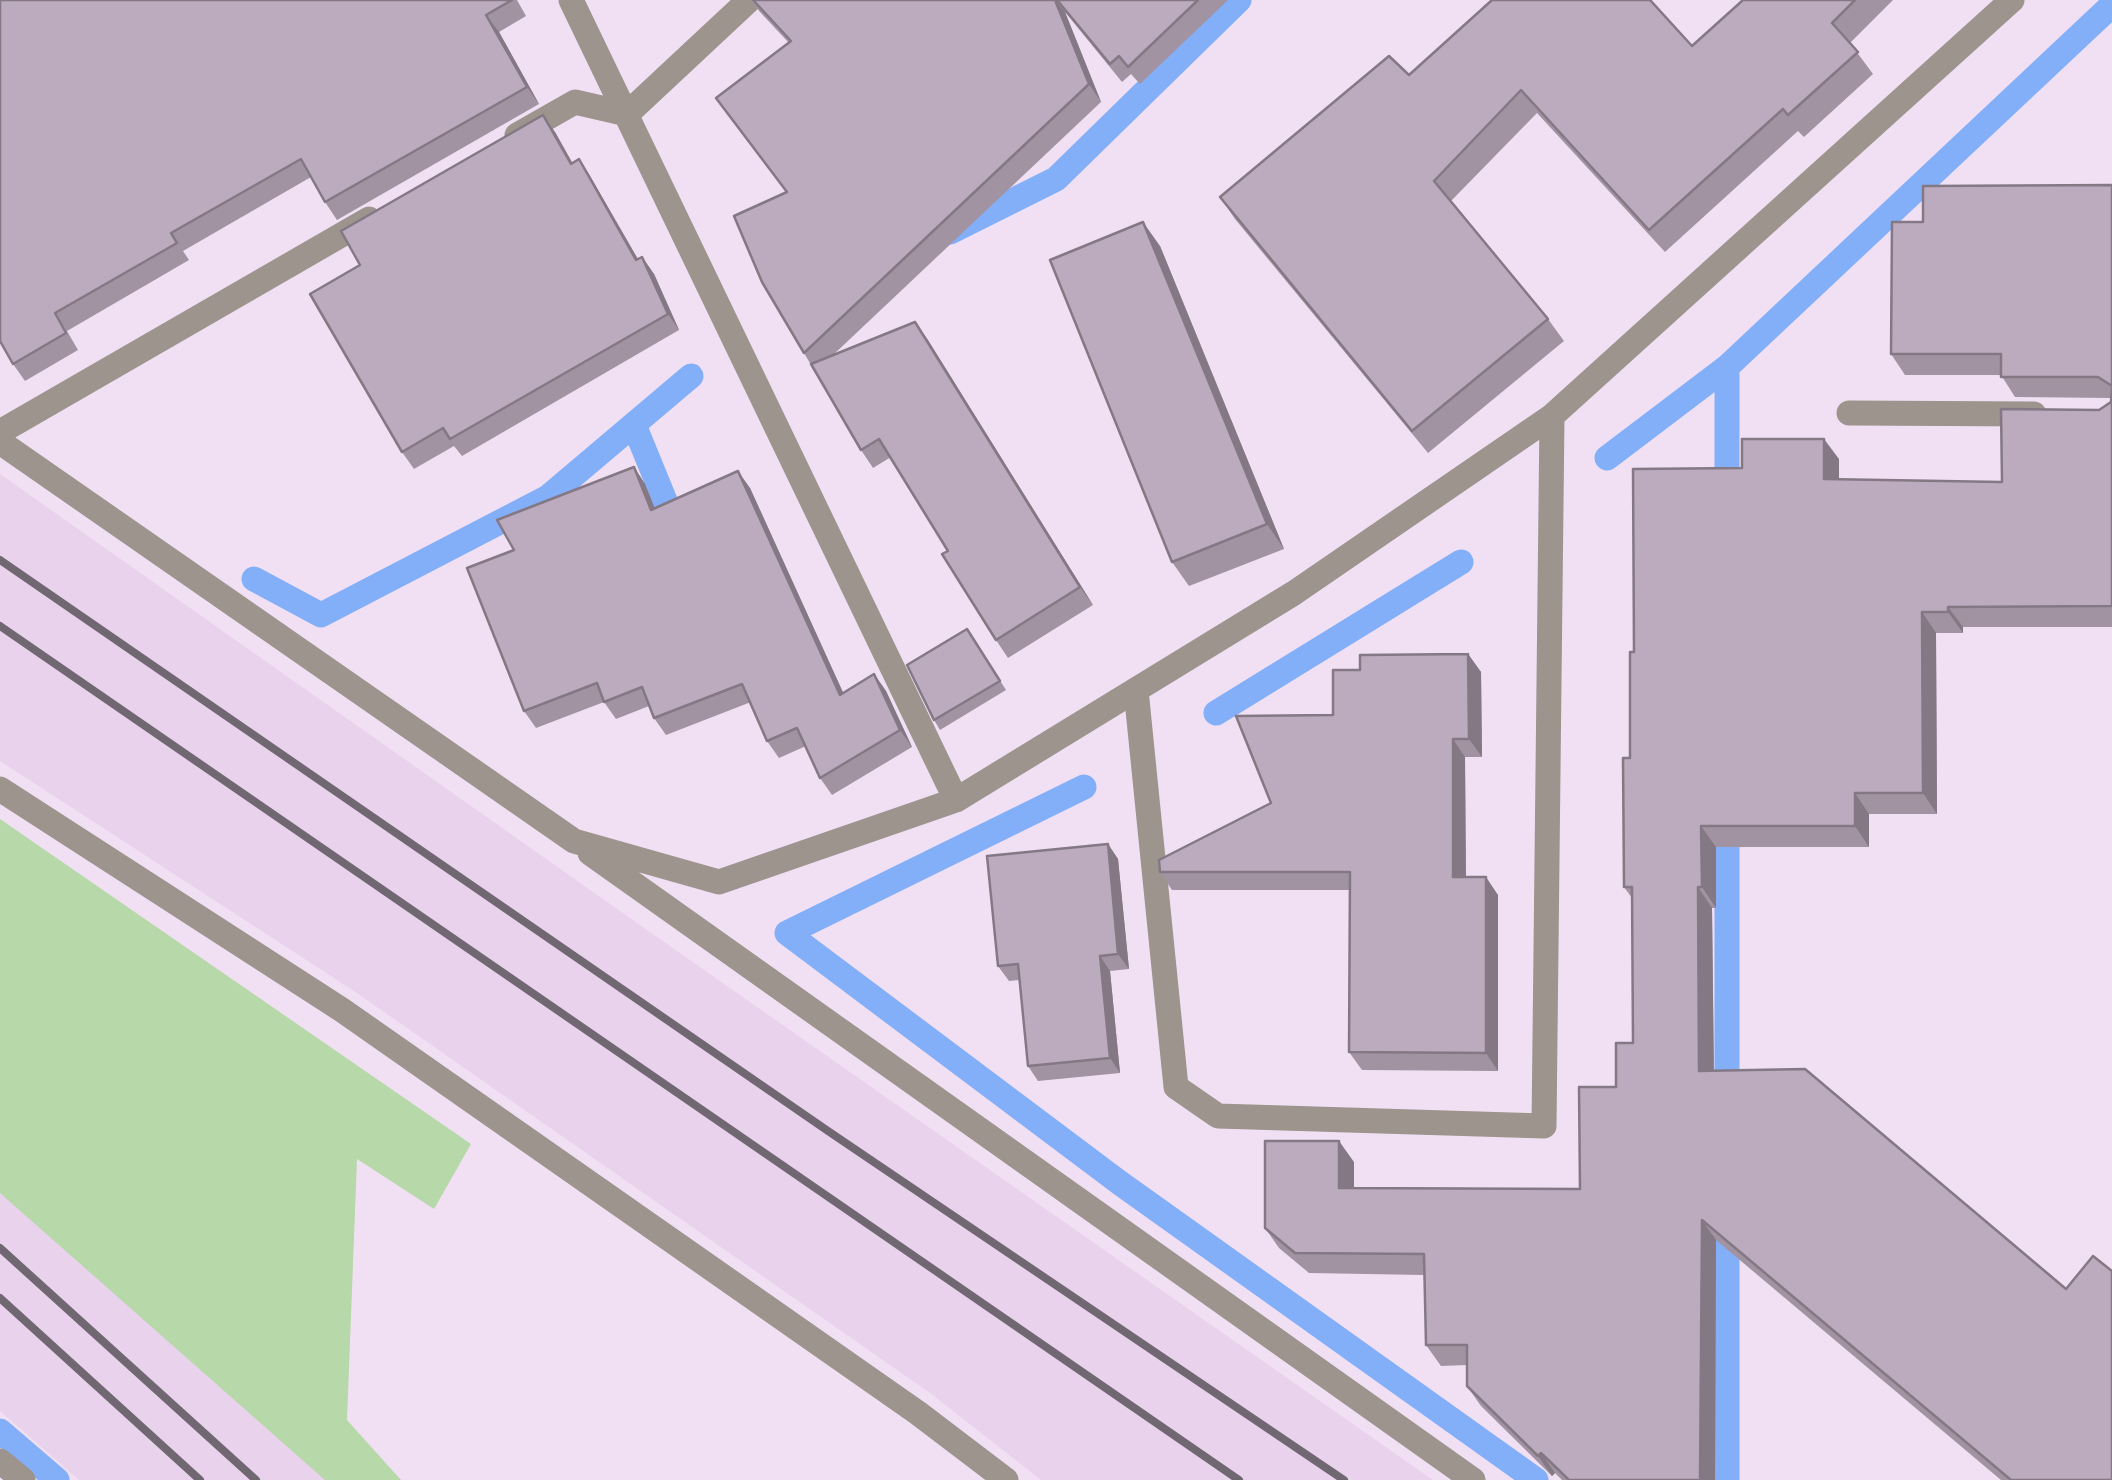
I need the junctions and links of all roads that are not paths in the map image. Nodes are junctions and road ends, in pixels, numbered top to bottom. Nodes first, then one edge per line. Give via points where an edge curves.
1 (572, 0) edge
2 (749, 0) edge
3 (2012, 0) edge
4 (627, 114) junction
5 (490, 150) edge
6 (389, 208) edge
7 (1850, 413) dead end
8 (2056, 414) edge
9 (1552, 416) junction
10 (0, 432) edge
11 (0, 442) edge
12 (1136, 690) junction
13 (0, 789) edge
14 (956, 800) junction
15 (574, 841) junction
16 (0, 1460) edge
17 (23, 1480) edge
18 (1006, 1480) edge
19 (1473, 1480) edge

1 - 4 street
2 - 4 street
3 - 9 street
4 - 5 street via 575,102
4 - 14 street
6 - 10 street
7 - 8 street
9 - 12 street via 1294,593
9 - 12 street via 1544,1126 1218,1116 1176,1087
11 - 15 street
12 - 14 street
13 - 18 street via 342,1010
14 - 15 street via 719,882
15 - 19 street
16 - 17 street

